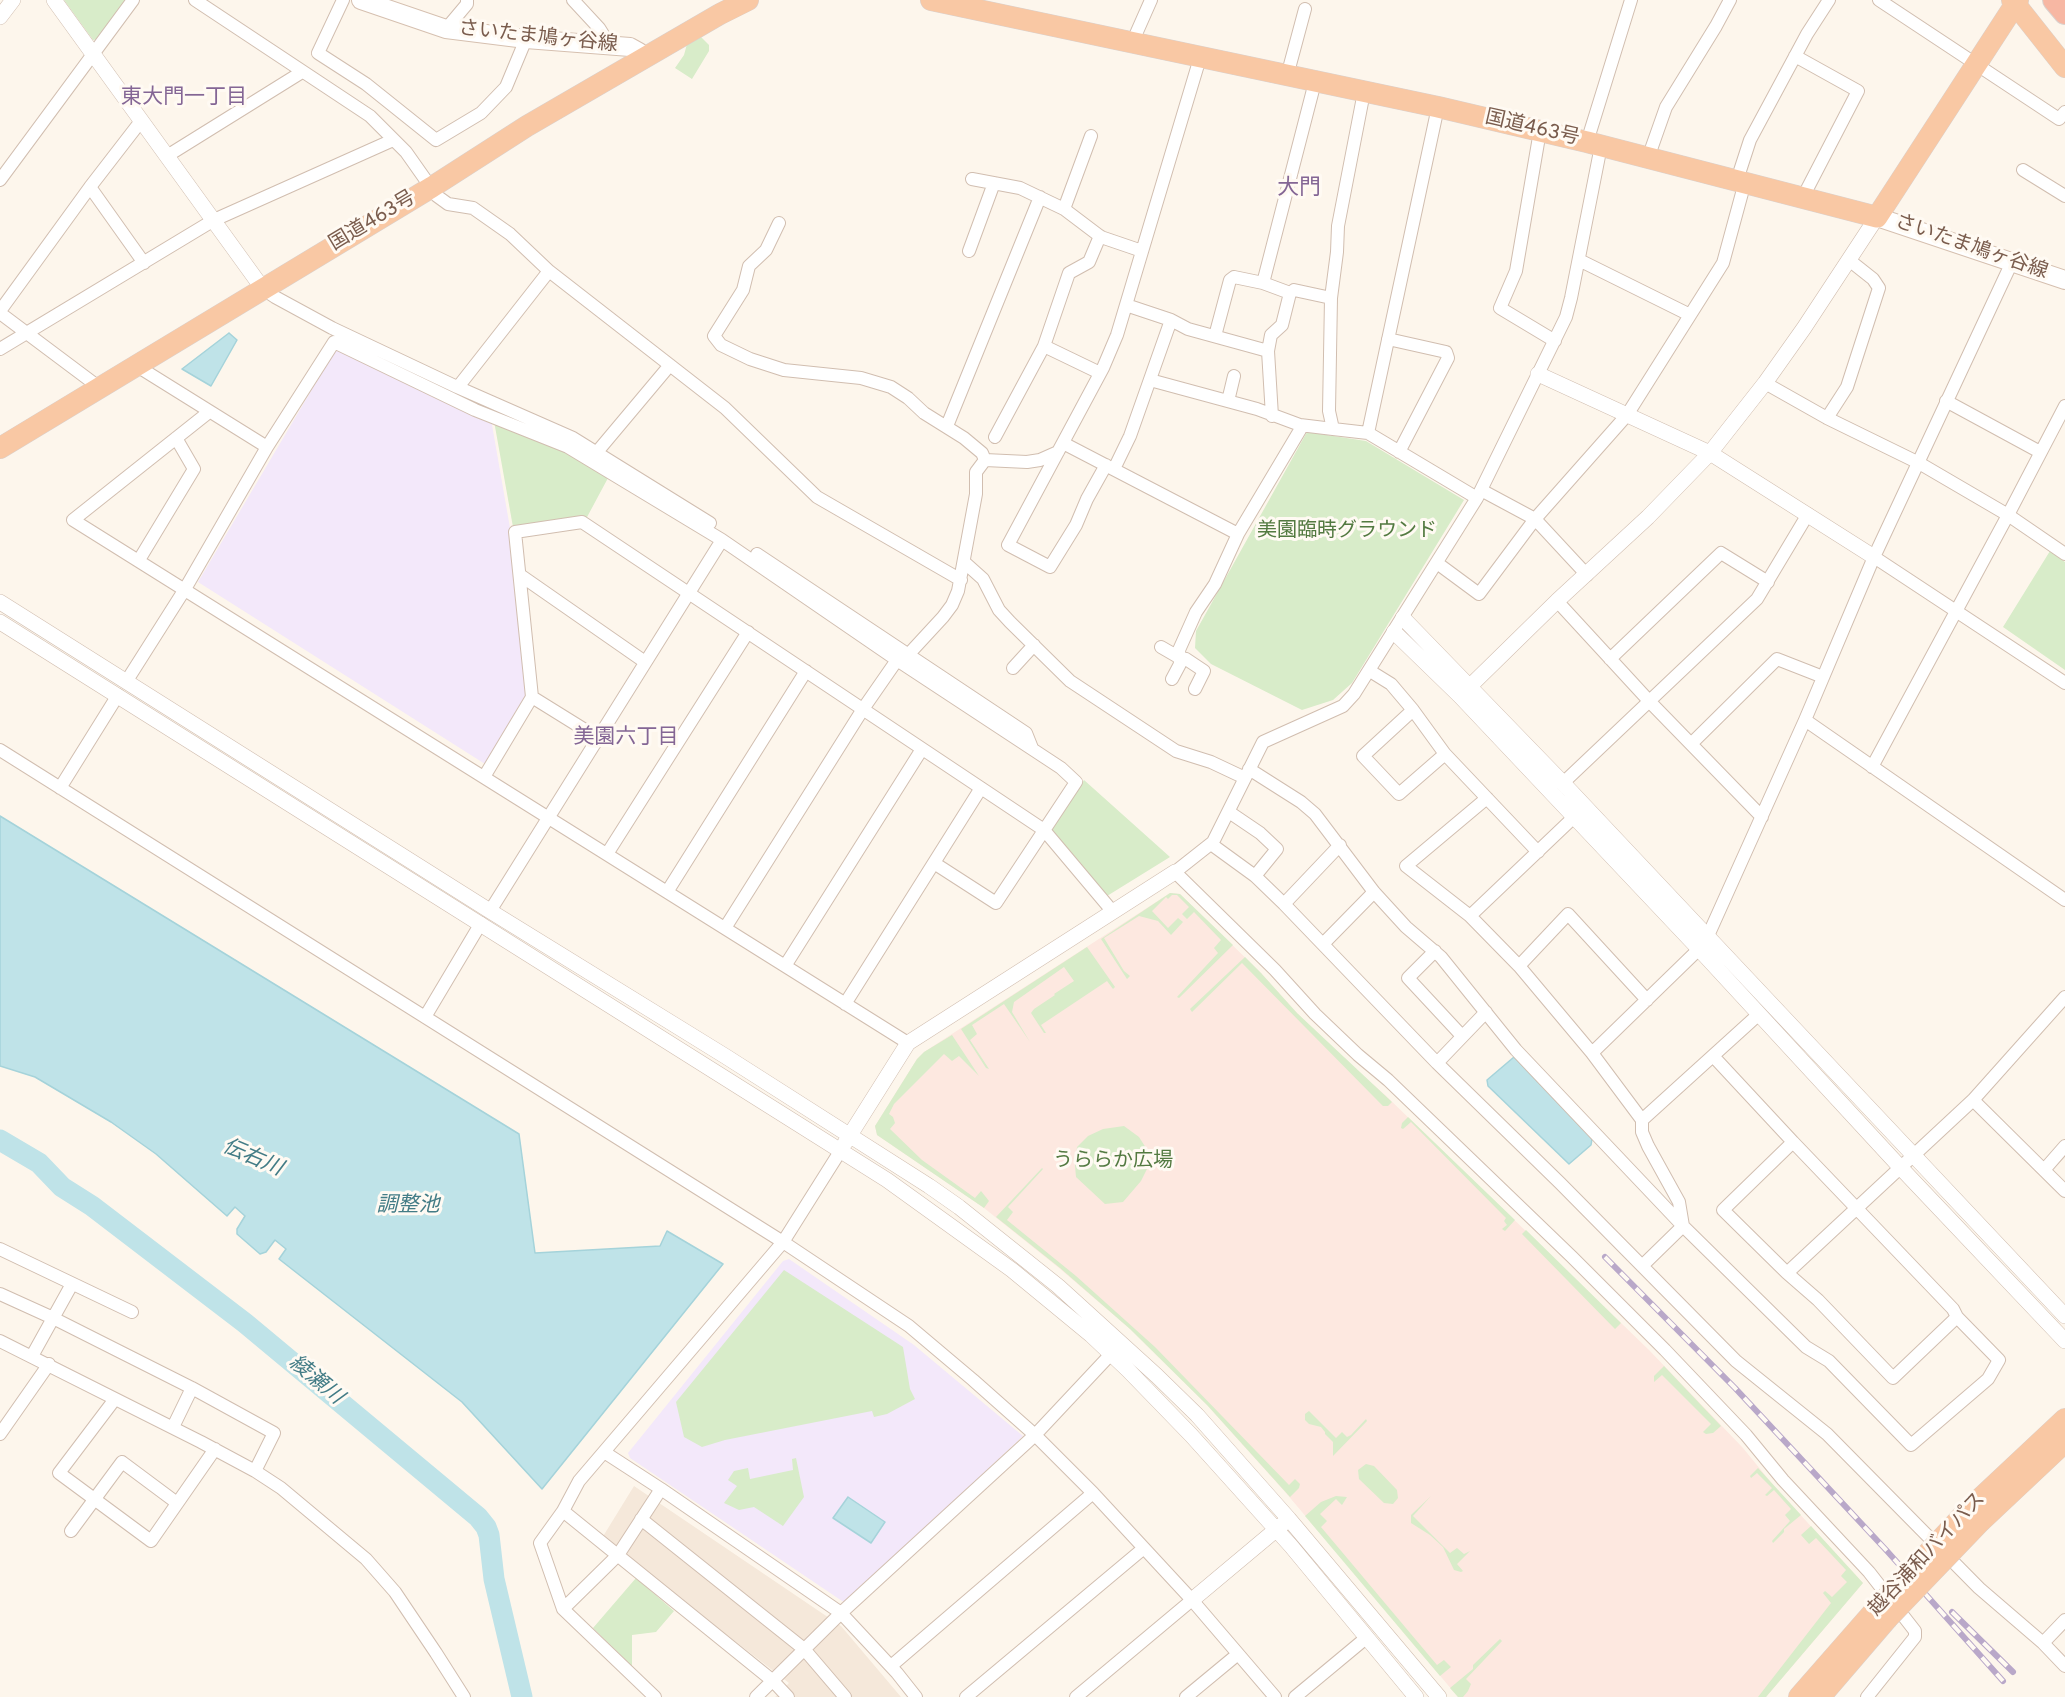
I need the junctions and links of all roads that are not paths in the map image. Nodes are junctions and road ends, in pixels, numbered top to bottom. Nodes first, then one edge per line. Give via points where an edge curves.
1 (13, 0) edge
2 (54, 0) edge
3 (133, 0) edge
4 (195, 0) edge
5 (343, 0) edge
6 (361, 0) edge
7 (467, 0) edge
8 (573, 0) edge
9 (748, 0) edge
10 (931, 0) edge
11 (1151, 0) edge
12 (1631, 0) edge
13 (1730, 0) edge
14 (1829, 0) edge
15 (1879, 0) edge
16 (2054, 0) edge
17 (2015, 1) edge
18 (1305, 9) dead end
19 (2065, 14) edge
20 (0, 17) edge
21 (446, 28) junction
22 (526, 39) junction
23 (609, 44) junction
24 (1132, 44) junction
25 (93, 53) junction
26 (1795, 56) junction
27 (644, 58) junction
28 (1200, 58) junction
29 (1975, 65) junction
30 (2065, 67) edge
31 (302, 72) junction
32 (1287, 76) junction
33 (1315, 82) junction
34 (1364, 92) junction
35 (1438, 107) junction
36 (2065, 112) edge
37 (141, 121) junction
38 (1540, 131) junction
39 (1091, 136) dead end
40 (393, 140) junction
41 (1594, 144) junction
42 (167, 156) junction
43 (1648, 158) junction
44 (2023, 170) dead end
45 (972, 179) dead end
46 (0, 180) edge
47 (1741, 181) junction
48 (994, 183) junction
49 (432, 187) junction
50 (90, 188) junction
51 (2065, 196) edge
52 (1040, 197) junction
53 (1803, 197) junction
54 (1064, 209) junction
55 (1877, 217) junction
56 (214, 220) junction
57 (779, 223) dead end
58 (1100, 236) junction
59 (969, 251) dead end
60 (1142, 252) junction
61 (1579, 260) junction
62 (1849, 260) junction
63 (2012, 261) junction
64 (144, 263) junction
65 (549, 271) junction
66 (2065, 280) edge
67 (1263, 283) junction
68 (263, 289) junction
69 (1290, 293) junction
70 (1331, 298) junction
71 (1126, 305) junction
72 (0, 312) edge
73 (1690, 315) junction
74 (1171, 320) junction
75 (27, 333) junction
76 (1215, 336) junction
77 (1388, 339) junction
78 (1555, 341) junction
79 (1044, 346) junction
80 (0, 350) edge
81 (1268, 351) junction
82 (670, 365) junction
83 (137, 366) junction
84 (1100, 373) junction
85 (1538, 374) junction
86 (1234, 376) dead end
87 (1150, 380) junction
88 (1765, 383) junction
89 (457, 387) junction
90 (100, 388) junction
91 (1228, 401) junction
92 (1946, 401) junction
93 (2065, 406) edge
94 (209, 412) junction
95 (1627, 415) junction
96 (1272, 416) junction
97 (1827, 418) junction
98 (1300, 425) junction
99 (946, 426) junction
100 (1333, 429) junction
101 (1368, 433) junction
102 (995, 437) dead end
103 (176, 438) junction
104 (267, 447) junction
105 (1061, 447) junction
106 (0, 448) edge
107 (597, 452) junction
108 (1399, 452) junction
109 (2040, 452) junction
110 (1710, 453) junction
111 (985, 460) junction
112 (1919, 463) junction
113 (1110, 467) junction
114 (1479, 494) junction
115 (1809, 514) junction
116 (2008, 515) junction
117 (1535, 519) junction
118 (1238, 534) junction
119 (722, 540) junction
120 (2065, 554) edge
121 (1874, 557) junction
122 (139, 560) junction
123 (964, 562) junction
124 (1437, 563) junction
125 (520, 575) junction
126 (1587, 575) junction
127 (961, 580) junction
128 (1767, 582) junction
129 (185, 589) junction
130 (688, 593) junction
131 (1557, 601) junction
132 (0, 602) edge
133 (1956, 609) junction
134 (1403, 618) junction
135 (0, 622) edge
136 (748, 632) junction
137 (1394, 632) junction
138 (1034, 645) junction
139 (1161, 647) dead end
140 (902, 658) junction
141 (1180, 658) junction
142 (1611, 659) junction
143 (645, 662) junction
144 (1012, 668) dead end
145 (806, 671) junction
146 (1370, 671) junction
147 (1823, 677) junction
148 (1172, 679) dead end
149 (2065, 683) edge
150 (122, 688) junction
151 (1195, 689) dead end
152 (1464, 692) junction
153 (532, 697) junction
154 (1650, 702) junction
155 (863, 709) junction
156 (1413, 710) junction
157 (1805, 720) junction
158 (598, 738) junction
159 (1691, 744) junction
160 (922, 748) junction
161 (0, 750) edge
162 (1445, 754) junction
163 (1872, 767) junction
164 (1247, 774) junction
165 (484, 777) junction
166 (1563, 783) junction
167 (60, 788) junction
168 (981, 788) junction
169 (1486, 798) junction
170 (1229, 812) junction
171 (548, 817) junction
172 (1574, 817) junction
173 (1762, 817) junction
174 (1044, 830) junction
175 (1211, 843) junction
176 (1340, 845) junction
177 (1538, 852) junction
178 (608, 854) junction
179 (934, 863) junction
180 (1175, 872) junction
181 (1255, 876) junction
182 (667, 892) junction
183 (1374, 892) junction
184 (2065, 900) edge
185 (1284, 904) junction
186 (1113, 912) junction
187 (1470, 916) junction
188 (486, 917) junction
189 (725, 928) junction
190 (1703, 943) junction
191 (1323, 944) junction
192 (1435, 951) junction
193 (785, 966) junction
194 (1519, 966) junction
195 (2065, 997) edge
196 (1647, 1000) junction
197 (845, 1004) junction
198 (1486, 1012) junction
199 (1759, 1014) junction
200 (425, 1017) junction
201 (1462, 1036) junction
202 (908, 1043) junction
203 (1592, 1053) junction
204 (1713, 1056) junction
205 (1437, 1063) junction
206 (1973, 1100) junction
207 (1642, 1120) junction
208 (850, 1136) junction
209 (1793, 1142) junction
210 (2065, 1146) edge
211 (840, 1150) junction
212 (1914, 1155) junction
213 (1900, 1167) junction
214 (2044, 1170) junction
215 (2065, 1191) edge
216 (1857, 1210) junction
217 (1683, 1226) junction
218 (783, 1242) junction
219 (0, 1249) edge
220 (1642, 1266) junction
221 (1786, 1273) junction
222 (72, 1284) junction
223 (0, 1294) edge
224 (132, 1312) dead end
225 (2065, 1316) edge
226 (1957, 1317) junction
227 (53, 1318) junction
228 (0, 1341) edge
229 (2065, 1341) edge
230 (1111, 1354) junction
231 (32, 1356) junction
232 (49, 1364) junction
233 (192, 1388) junction
234 (115, 1399) junction
235 (2065, 1419) edge
236 (172, 1427) junction
237 (0, 1434) edge
238 (1035, 1435) junction
239 (2065, 1442) edge
240 (215, 1449) junction
241 (604, 1452) junction
242 (255, 1471) junction
243 (662, 1489) junction
244 (1093, 1493) junction
245 (94, 1499) junction
246 (177, 1503) junction
247 (563, 1511) junction
248 (1975, 1515) junction
249 (641, 1519) junction
250 (1289, 1519) junction
251 (1277, 1529) junction
252 (71, 1532) dead end
253 (1144, 1548) junction
254 (618, 1555) junction
255 (1192, 1600) junction
256 (563, 1609) junction
257 (841, 1613) junction
258 (1882, 1613) junction
259 (2065, 1620) edge
260 (1366, 1638) junction
261 (2043, 1642) junction
262 (804, 1649) junction
263 (1238, 1654) junction
264 (891, 1666) junction
265 (2065, 1666) edge
266 (773, 1681) junction
267 (464, 1697) edge
268 (655, 1697) edge
269 (756, 1697) edge
270 (788, 1697) edge
271 (845, 1697) edge
272 (916, 1697) edge
273 (966, 1697) edge
274 (1076, 1697) edge
275 (1186, 1697) edge
276 (1275, 1697) edge
277 (1295, 1697) edge
278 (1416, 1697) edge
279 (1439, 1697) edge
280 (1799, 1697) edge
281 (1820, 1697) edge
282 (1867, 1697) edge

1 - 20 street
2 - 25 street
3 - 25 street
4 - 31 street
5 - 22 street via 318,53 366,84 436,140 481,113 506,87
6 - 21 main road, さいたま鳩ヶ谷線
7 - 21 street
8 - 23 street
9 - 27 highway, 国道463号
10 - 24 highway, 国道463号
11 - 24 street
12 - 41 street
13 - 43 street via 1666,107
14 - 26 street
15 - 29 street
16 - 19 highway
17 - 29 highway
17 - 30 highway
18 - 32 street
21 - 22 main road, さいたま鳩ヶ谷線
22 - 23 main road, さいたま鳩ヶ谷線
23 - 27 main road, さいたま鳩ヶ谷線 via 630,47
24 - 28 highway, 国道463号
25 - 37 street
25 - 46 street
26 - 47 street via 1750,140
26 - 53 street via 1858,91
27 - 49 highway, 国道463号
28 - 32 highway, 国道463号
28 - 60 street
29 - 36 street via 2059,119
29 - 55 highway
31 - 40 street via 370,116
31 - 42 street
32 - 33 highway, 国道463号
33 - 34 highway, 国道463号
33 - 67 street
34 - 35 highway, 国道463号
34 - 70 street via 1339,218
35 - 38 highway, 国道463号
35 - 77 street
37 - 42 street
37 - 50 street
38 - 41 highway, 国道463号
38 - 78 street via 1516,271 1500,308
39 - 54 street
40 - 49 street
40 - 56 street
41 - 43 highway, 国道463号
41 - 61 street
42 - 56 street
43 - 47 highway, 国道463号
44 - 51 street
45 - 48 street
47 - 53 highway, 国道463号
47 - 73 street via 1722,263
48 - 52 street via 1013,185
48 - 59 street
49 - 65 street via 448,204 473,208 491,220
49 - 68 highway, 国道463号
50 - 64 street
50 - 72 street
52 - 54 street
52 - 99 street
53 - 55 highway, 国道463号
54 - 58 street
55 - 62 street
55 - 63 main road, さいたま鳩ヶ谷線
56 - 64 street
56 - 68 street
57 - 99 street via 766,250 749,266 743,290 714,336 721,345 784,370 881,383
58 - 60 street
58 - 79 street via 1089,262 1069,273
60 - 71 street
61 - 73 street
61 - 78 street via 1569,308
62 - 88 street
62 - 97 street via 1879,288 1847,387
63 - 66 main road, さいたま鳩ヶ谷線
63 - 92 street
64 - 75 street
65 - 82 street
65 - 89 street
67 - 69 street
67 - 76 street via 1234,277 1230,280
68 - 83 highway, 国道463号
68 - 89 street via 332,328
69 - 70 street via 1294,290
69 - 81 street via 1282,325 1271,335
70 - 100 street via 1329,411
71 - 74 street
71 - 84 street
72 - 75 street
73 - 95 street
74 - 76 street
74 - 87 street
75 - 80 street
75 - 90 street
76 - 81 street
77 - 101 street
77 - 108 street via 1446,352 1448,358
78 - 85 street
79 - 84 street
79 - 102 street
81 - 96 street
82 - 107 street
82 - 127 street via 725,408 816,497
83 - 90 highway, 国道463号
83 - 94 street
84 - 105 street
85 - 95 street
85 - 114 street
86 - 91 street
87 - 91 street
87 - 113 street via 1130,436
88 - 97 street
88 - 110 street
89 - 107 street
90 - 106 highway, 国道463号
91 - 96 street
92 - 109 street
92 - 112 street
93 - 109 street
94 - 103 street
94 - 104 street
95 - 110 street
95 - 117 street
96 - 98 street
97 - 112 street
98 - 100 street
98 - 118 street
99 - 111 street via 982,453
100 - 101 street
101 - 108 street
103 - 122 street via 194,469
103 - 122 street via 73,519
104 - 119 street via 334,342 475,410 568,447
104 - 129 street
105 - 111 street via 1040,460
105 - 113 street
105 - 113 street via 1008,545 1050,567 1087,499
107 - 140 street via 790,576
108 - 114 street
109 - 116 street
110 - 115 street
110 - 126 street
111 - 123 street via 976,472
112 - 116 street
112 - 121 street
113 - 118 street
114 - 117 street
114 - 124 street
115 - 121 street
115 - 128 street
116 - 120 street
116 - 133 street
117 - 124 street via 1479,594
117 - 126 street
118 - 141 street via 1215,584 1196,612 1179,650
119 - 130 street
119 - 140 street
121 - 133 street
121 - 147 street
122 - 129 street
123 - 127 street
123 - 138 street via 983,579 999,610
124 - 134 street
125 - 130 street via 515,532 582,522
125 - 143 street
125 - 153 street
126 - 131 street
127 - 140 street via 952,605
128 - 142 street via 1721,553
128 - 154 street via 1757,598
129 - 150 street
129 - 165 street
130 - 136 street
130 - 143 street
131 - 142 street
131 - 152 street
132 - 150 street
133 - 149 street
133 - 163 street
134 - 137 street
134 - 152 street
135 - 150 street
136 - 145 street
136 - 178 street
137 - 146 street
137 - 152 street
138 - 144 street
138 - 164 street via 1070,681 1176,751
139 - 141 street
140 - 155 street
140 - 174 street via 1076,782
141 - 148 street
141 - 151 street via 1204,671
142 - 154 street
143 - 158 street
145 - 155 street
145 - 182 street
146 - 156 street via 1391,684
146 - 164 street via 1343,706 1263,742
147 - 157 street
147 - 159 street via 1777,659
150 - 167 street
150 - 188 street
152 - 166 street
152 - 172 street
153 - 158 street
153 - 165 street
154 - 159 street
154 - 166 street
155 - 160 street
155 - 189 street
156 - 162 street
156 - 162 street via 1363,756 1399,794
157 - 163 street
157 - 173 street
158 - 171 street
159 - 173 street
160 - 168 street
160 - 193 street
161 - 167 street
162 - 169 street
163 - 184 street
164 - 170 street
164 - 176 street via 1300,802
165 - 171 street
166 - 190 street
167 - 200 street
168 - 174 street
168 - 179 street
169 - 177 street
169 - 187 street via 1406,866
170 - 175 street
170 - 181 street via 1276,849
171 - 178 street
171 - 188 street
172 - 177 street
172 - 190 street
173 - 190 street
174 - 179 street via 996,903
174 - 186 street
175 - 180 street
175 - 181 street
176 - 183 street
176 - 185 street
177 - 187 street
178 - 182 street
179 - 197 street
180 - 186 street
180 - 282 street via 1315,1014 1657,1342 1869,1572 1916,1636
181 - 185 street
182 - 189 street
183 - 191 street
183 - 192 street
185 - 191 street
186 - 202 street
187 - 194 street
188 - 200 street
188 - 208 street
188 - 211 street
189 - 193 street
190 - 196 street
190 - 199 street
190 - 212 street
191 - 205 street
192 - 198 street
192 - 201 street via 1408,978
193 - 197 street
194 - 196 street via 1568,914
194 - 203 street
195 - 206 street
196 - 203 street
197 - 202 street
198 - 201 street
198 - 217 street via 1516,1050
199 - 204 street
199 - 213 street
200 - 218 street
201 - 205 street
202 - 208 street
203 - 207 street
204 - 207 street
204 - 209 street
205 - 220 street
206 - 212 street
206 - 214 street
207 - 217 street via 1648,1146 1679,1202
208 - 211 street
208 - 250 street via 951,1202 1058,1286 1197,1415
209 - 216 street
209 - 221 street via 1723,1210
210 - 214 street
211 - 218 street
211 - 230 street via 1012,1270
212 - 213 street
212 - 225 street
213 - 216 street
213 - 229 street
214 - 215 street
216 - 221 street
216 - 226 street
217 - 220 street
217 - 226 street via 1806,1347 1829,1361 1911,1445 1988,1379 1999,1360
218 - 238 street via 909,1326
218 - 241 street
219 - 222 street
220 - 261 street via 1736,1361 1827,1434 1979,1588
221 - 226 street via 1818,1300 1893,1378
222 - 224 street
222 - 227 street
223 - 227 street
227 - 231 street
227 - 233 street
228 - 231 street
230 - 238 street
230 - 251 street
231 - 232 street
232 - 234 street
232 - 237 street
233 - 236 street
233 - 242 street via 274,1433
234 - 236 street
234 - 245 street via 59,1473
235 - 248 highway, 越谷浦和バイパス
236 - 240 street
238 - 244 street
238 - 257 street
239 - 248 highway, 越谷浦和バイパス
240 - 242 street
240 - 246 street
241 - 243 street
241 - 247 street via 579,1481
242 - 267 street via 366,1559 395,1592
243 - 249 street
243 - 257 street
244 - 253 street
244 - 264 street
245 - 246 street via 122,1462
245 - 246 street via 151,1541
245 - 252 street
247 - 254 street
247 - 256 street via 540,1543
248 - 258 highway, 越谷浦和バイパス, bridge
249 - 254 street
249 - 262 street
250 - 251 street
250 - 279 street
251 - 255 street
251 - 260 street
253 - 255 street
253 - 273 street
254 - 256 street
254 - 266 street
255 - 263 street
255 - 274 street
256 - 268 street
257 - 262 street
257 - 264 street
258 - 280 highway, 越谷浦和バイパス
258 - 281 highway, 越谷浦和バイパス
259 - 261 street
260 - 277 street
260 - 278 street
261 - 265 street
262 - 266 street
262 - 271 street
263 - 275 street
263 - 276 street
264 - 272 street
266 - 269 street
266 - 270 street

